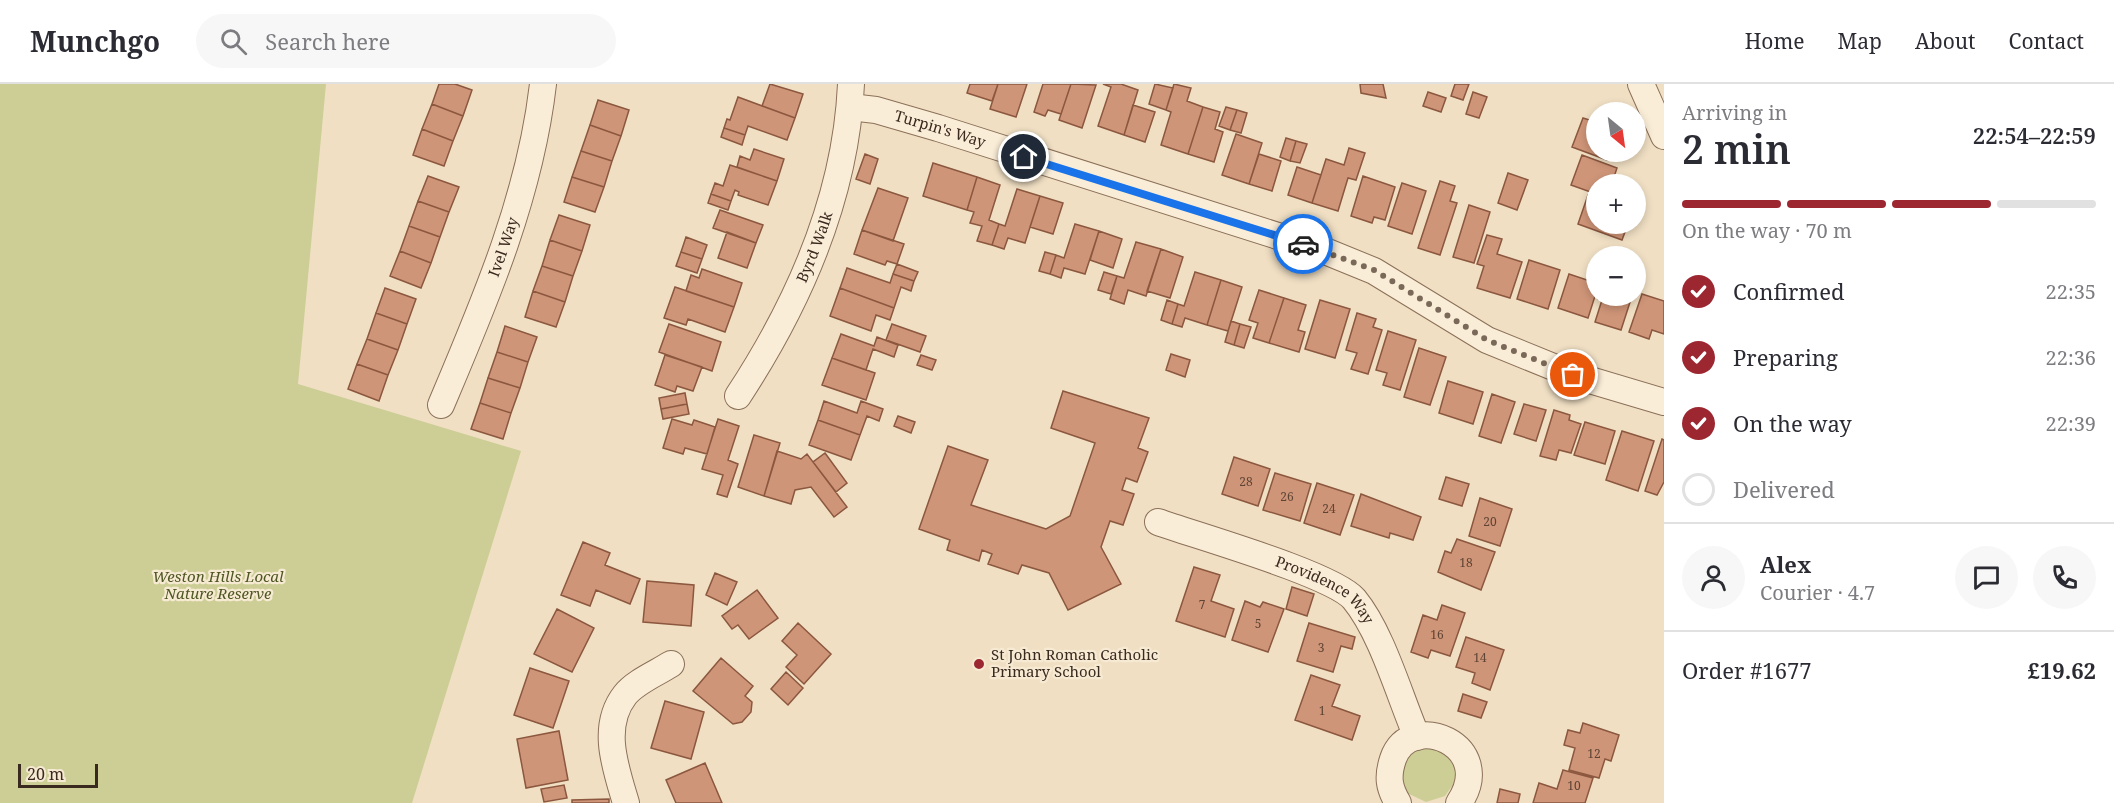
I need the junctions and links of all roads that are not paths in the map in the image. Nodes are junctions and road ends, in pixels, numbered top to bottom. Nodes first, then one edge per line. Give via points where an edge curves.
1 (543, 84) edge
2 (1641, 84) edge
3 (851, 95) edge
4 (1664, 136) edge
5 (738, 396) dead end
6 (1664, 402) edge
7 (441, 405) dead end
8 (1158, 522) dead end
9 (671, 664) dead end
10 (1417, 737) junction
11 (626, 803) edge
12 (1398, 803) edge
13 (1460, 803) edge

1 - 7 street, Ivel Way via 507,241
2 - 4 street
3 - 5 street, Byrd Walk via 845,143 831,199 804,277 780,329
3 - 6 street, Turpin's Way via 876,110 1325,251 1374,270 1487,340 1573,375
8 - 10 street, Providence Way via 1322,579 1353,598 1376,634
9 - 11 street via 626,694 617,709 611,744
10 - 12 street via 1394,754 1388,772
10 - 13 street via 1442,737 1454,743 1465,756 1470,778

